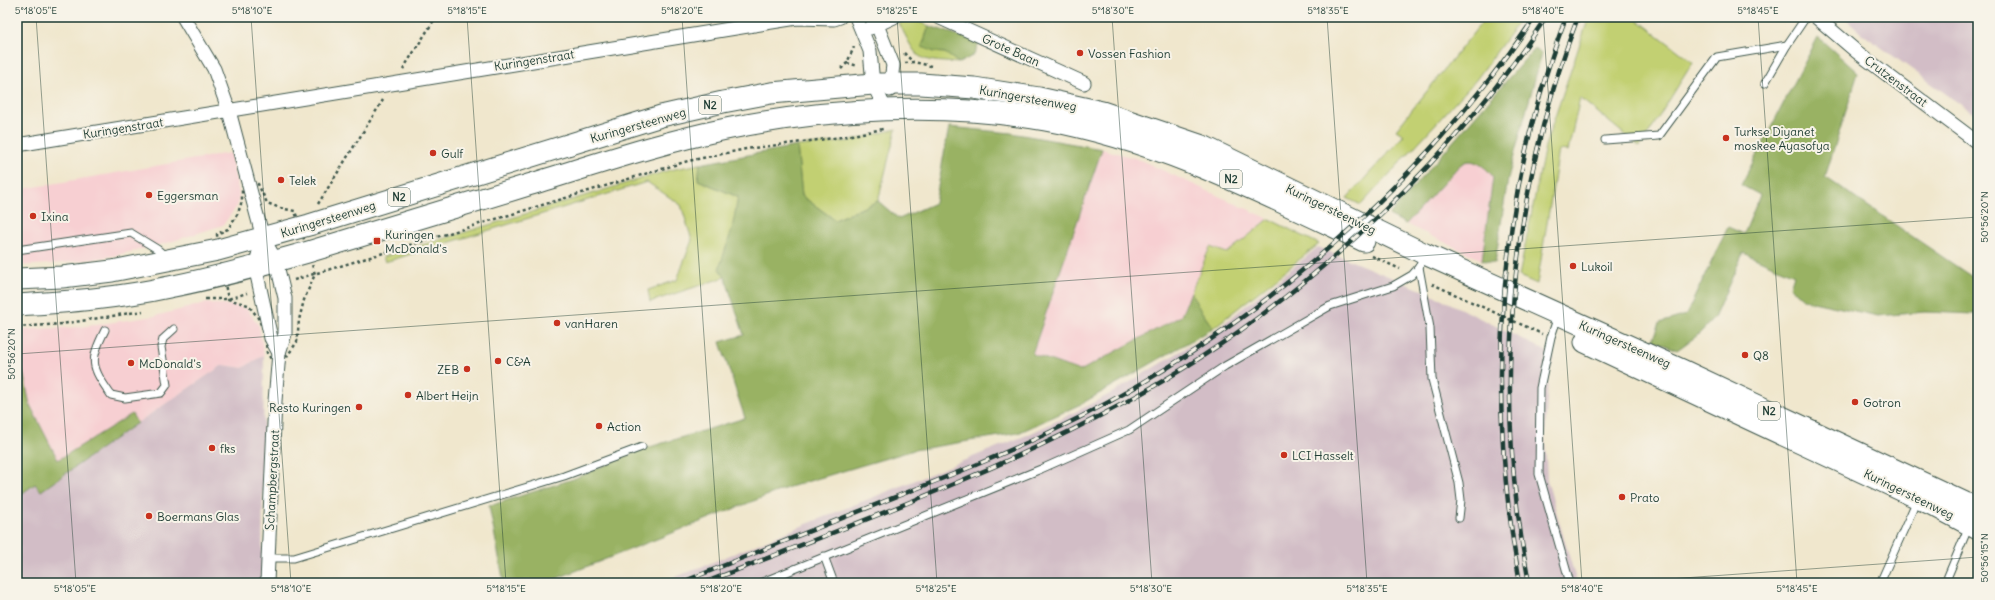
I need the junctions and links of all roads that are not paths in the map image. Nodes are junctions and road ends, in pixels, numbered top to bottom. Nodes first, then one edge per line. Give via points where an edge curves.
1 (183, 17) edge
2 (840, 17) edge
3 (856, 17) edge
4 (894, 17) edge
5 (938, 17) edge
6 (1806, 17) edge
7 (1816, 17) edge
8 (874, 21) edge
9 (863, 31) junction
10 (1787, 44) junction
11 (1084, 83) dead end
12 (1765, 83) dead end
13 (882, 84) junction
14 (886, 110) junction
15 (229, 111) junction
16 (1605, 140) dead end
17 (1978, 143) edge
18 (17, 145) edge
19 (262, 238) junction
20 (17, 250) edge
21 (1422, 260) junction
22 (169, 261) junction
23 (276, 261) junction
24 (256, 266) junction
25 (17, 279) edge
26 (17, 305) edge
27 (1556, 321) junction
28 (105, 330) dead end
29 (174, 330) dead end
30 (279, 353) junction
31 (642, 447) dead end
32 (1918, 498) junction
33 (1459, 518) dead end
34 (1975, 521) edge
35 (824, 556) junction
36 (268, 558) junction
37 (267, 583) edge
38 (760, 583) edge
39 (834, 583) edge
40 (1570, 583) edge
41 (1880, 583) edge
42 (1945, 583) edge

1 - 15 street via 214,69
2 - 15 street, Kuringenstraat via 797,18
3 - 9 street
4 - 8 street
5 - 11 street, Grote Baan
6 - 10 lane
7 - 17 street, Crutzenstraat via 1857,52
8 - 9 street
8 - 13 street via 893,65
9 - 13 street
10 - 12 lane
10 - 16 lane via 1717,57 1659,136
13 - 14 street
13 - 19 main road, Kuringersteenweg / N2 via 771,93 661,116
13 - 21 main road, Kuringersteenweg / N2 via 974,88 1039,98 1102,112 1205,147
14 - 21 main road, Kuringersteenweg / N2 via 973,110 1046,120 1122,139 1199,165
14 - 23 main road, Kuringersteenweg / N2 via 782,120 727,129 670,143
15 - 18 street, Kuringenstraat
15 - 19 street
19 - 22 main road, Kuringersteenweg / N2
19 - 23 street
19 - 24 street
20 - 22 lane via 131,233
21 - 27 main road, Kuringersteenweg / N2
21 - 33 lane via 1430,328 1432,379 1459,483
21 - 35 lane via 1412,275 1392,286 1324,310 1225,366 1128,430 1041,469
22 - 25 main road, Kuringersteenweg / N2 via 84,274
23 - 24 main road, Kuringersteenweg / N2
23 - 30 street, Schampbergstraat via 285,298 285,334
24 - 26 main road, Kuringersteenweg / N2 via 161,289 64,303
24 - 30 street, Schampbergstraat via 272,338
27 - 32 main road, Kuringersteenweg / N2
27 - 34 main road, Kuringersteenweg / N2 via 1682,370
27 - 40 lane via 1540,388 1539,474
28 - 29 lane via 95,351 96,372 111,395 125,398 161,393 167,385 161,347 163,339
30 - 36 street, Schampbergstraat
31 - 36 lane via 564,476 294,558
32 - 34 main road, Kuringersteenweg / N2
32 - 41 lane
34 - 42 lane
35 - 38 lane
35 - 39 lane
36 - 37 street, Schampbergstraat

